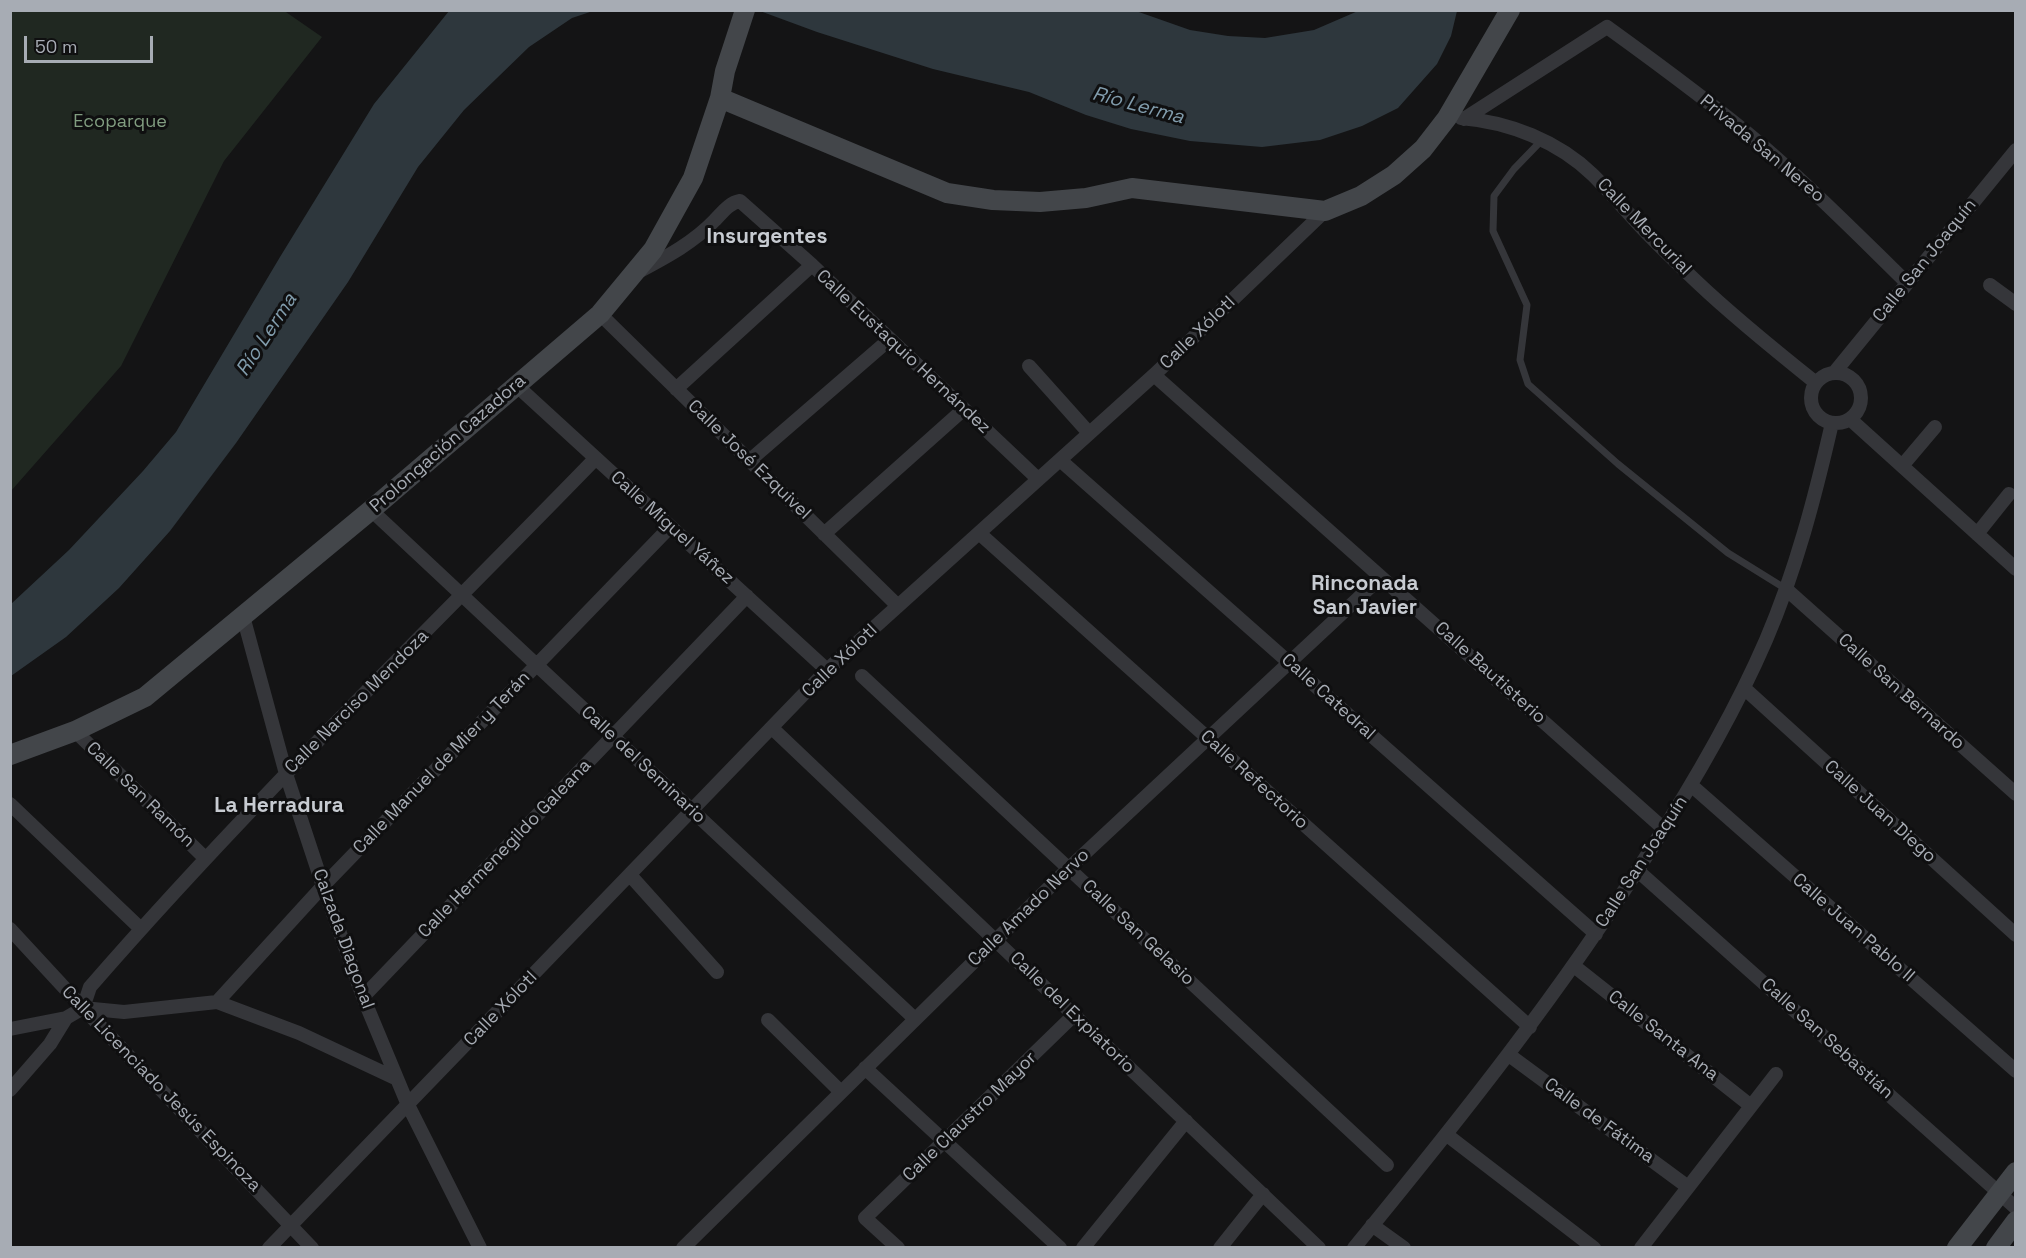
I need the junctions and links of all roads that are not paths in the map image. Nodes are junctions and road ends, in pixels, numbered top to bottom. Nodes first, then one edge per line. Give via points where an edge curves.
1 (745, 10) edge
2 (1510, 10) edge
3 (720, 98) junction
4 (1456, 118) junction
5 (1542, 140) junction
6 (2016, 150) edge
7 (1325, 212) junction
8 (812, 265) junction
9 (634, 274) junction
10 (1907, 283) junction
11 (1990, 285) dead end
12 (2016, 304) edge
13 (600, 314) junction
14 (890, 339) junction
15 (1029, 366) dead end
16 (1834, 373) junction
17 (1154, 375) junction
18 (1816, 383) junction
19 (516, 385) junction
20 (676, 389) junction
21 (964, 409) junction
22 (1850, 419) junction
23 (1832, 423) junction
24 (1935, 427) dead end
25 (1089, 433) junction
26 (596, 458) junction
27 (1060, 460) junction
28 (749, 461) junction
29 (1902, 466) junction
30 (1038, 479) junction
31 (2009, 494) dead end
32 (371, 510) junction
33 (670, 527) junction
34 (979, 533) junction
35 (824, 534) junction
36 (1977, 534) junction
37 (2016, 569) edge
38 (1381, 577) junction
39 (1786, 589) junction
40 (462, 595) junction
41 (747, 596) junction
42 (898, 606) junction
43 (243, 616) junction
44 (1289, 663) junction
45 (537, 665) junction
46 (827, 670) junction
47 (862, 676) dead end
48 (1744, 688) junction
49 (772, 728) junction
50 (75, 731) junction
51 (613, 736) junction
52 (1208, 738) junction
53 (10, 755) edge
54 (286, 774) junction
55 (1691, 785) junction
56 (2016, 794) edge
57 (10, 804) edge
58 (692, 811) junction
59 (1664, 829) junction
60 (206, 858) junction
61 (1068, 869) junction
62 (1638, 871) junction
63 (630, 875) junction
64 (323, 886) junction
65 (141, 928) junction
66 (10, 929) edge
67 (1596, 934) junction
68 (2016, 935) edge
69 (996, 940) junction
70 (1574, 966) junction
71 (717, 972) dead end
72 (363, 997) junction
73 (217, 1002) junction
74 (83, 1008) junction
75 (1074, 1016) junction
76 (66, 1018) junction
77 (915, 1019) junction
78 (768, 1020) dead end
79 (1530, 1028) junction
80 (10, 1029) edge
81 (1509, 1055) junction
82 (865, 1068) junction
83 (2016, 1071) edge
84 (1776, 1074) dead end
85 (397, 1079) junction
86 (10, 1090) edge
87 (841, 1092) junction
88 (408, 1105) junction
89 (1752, 1106) junction
90 (1186, 1121) junction
91 (1447, 1135) junction
92 (944, 1141) junction
93 (1388, 1165) dead end
94 (2016, 1172) edge
95 (1688, 1187) junction
96 (1999, 1193) junction
97 (1263, 1194) junction
98 (2016, 1208) edge
99 (2016, 1221) edge
100 (291, 1225) junction
101 (1372, 1225) junction
102 (269, 1248) edge
103 (312, 1248) edge
104 (480, 1248) edge
105 (683, 1248) edge
106 (898, 1248) edge
107 (1060, 1248) edge
108 (1083, 1248) edge
109 (1220, 1248) edge
110 (1319, 1248) edge
111 (1354, 1248) edge
112 (1404, 1248) edge
113 (1594, 1248) edge
114 (1641, 1248) edge
115 (1957, 1248) edge
116 (1996, 1248) edge

1 - 3 street, Prolongación Cazadora
2 - 4 street, Calle Xólotl
3 - 7 street via 947,193 1040,202 1132,188
3 - 9 street, Prolongación Cazadora via 693,178 653,250
4 - 5 street, Calle Mercurial via 1492,123
4 - 7 street, Calle Xólotl via 1394,175
4 - 10 street, Privada San Nereo via 1607,27 1764,147
5 - 18 street, Calle Mercurial via 1592,174 1699,284
5 - 39 lane via 1494,196 1493,231 1527,305 1520,360 1528,384 1618,464 1728,553
6 - 10 street, Calle San Joaquín
7 - 17 street, Calle Xólotl
8 - 9 street, Calle Eustaquio Hernández via 740,201 732,202 679,251
8 - 14 street, Calle Eustaquio Hernández
8 - 20 street
9 - 13 street, Prolongación Cazadora
10 - 16 street, Calle San Joaquín
11 - 12 street
13 - 19 street, Prolongación Cazadora
13 - 20 street, Calle José Ezquivel
14 - 21 street, Calle Eustaquio Hernández
14 - 28 street
15 - 25 street
16 - 18 street
16 - 22 street via 1851,378 1861,392 1859,410
17 - 25 street, Calle Xólotl
17 - 38 street, Calle Bautisterio
18 - 23 street via 1811,395 1815,412
19 - 26 street, Calle Miguel Yáñez
19 - 32 street, Prolongación Cazadora
20 - 28 street, Calle José Ezquivel
21 - 30 street, Calle Eustaquio Hernández
21 - 35 street
22 - 23 street
22 - 29 street
23 - 39 street, Calle San Joaquín via 1812,507
24 - 29 street
25 - 27 street, Calle Xólotl
26 - 33 street, Calle Miguel Yáñez
26 - 40 street, Calle Narciso Mendoza
27 - 30 street, Calle Xólotl
27 - 44 street, Calle Catedral
28 - 35 street, Calle José Ezquivel
29 - 36 street
30 - 34 street, Calle Xólotl
31 - 36 street
32 - 40 street, Calle del Seminario
32 - 43 street, Prolongación Cazadora
33 - 41 street, Calle Miguel Yáñez
33 - 45 street, Calle Manuel de Mier y Terán
34 - 42 street, Calle Xólotl
34 - 52 street, Calle Refectorio
35 - 42 street, Calle José Ezquivel
36 - 37 street
38 - 44 street, Calle Amado Nervo
38 - 59 street, Calle Bautisterio
39 - 48 street, Calle San Joaquín
39 - 56 street, Calle San Bernardo
40 - 45 street, Calle del Seminario
40 - 54 street, Calle Narciso Mendoza
41 - 46 street, Calle Miguel Yáñez
41 - 51 street, Calle Hermenegildo Galeana
42 - 46 street, Calle Xólotl
43 - 50 street, Prolongación Cazadora via 146,697
43 - 54 street, Calzada Diagonal
44 - 52 street, Calle Amado Nervo
44 - 67 street, Calle Catedral
45 - 51 street, Calle del Seminario
45 - 64 street, Calle Manuel de Mier y Terán
46 - 49 street, Calle Xólotl
47 - 61 street, Calle San Gelasio
48 - 55 street, Calle San Joaquín
48 - 68 street, Calle Juan Diego
49 - 58 street, Calle Xólotl
49 - 69 street, Calle del Expiatorio
50 - 53 street, Prolongación Cazadora
50 - 60 street, Calle San Ramón
51 - 58 street, Calle del Seminario
51 - 72 street, Calle Hermenegildo Galeana
52 - 61 street, Calle Amado Nervo
52 - 79 street, Calle Refectorio
54 - 60 street, Calle Narciso Mendoza
54 - 64 street, Calzada Diagonal
55 - 59 street, Calle San Joaquín
55 - 83 street, Calle Juan Pablo II
57 - 65 street
58 - 63 street, Calle Xólotl
58 - 77 street, Calle del Seminario
59 - 62 street, Calle San Joaquín
60 - 65 street, Calle Narciso Mendoza
61 - 69 street, Calle Amado Nervo
61 - 93 street, Calle San Gelasio
62 - 67 street, Calle San Joaquín
62 - 96 street, Calle San Sebastián
63 - 71 street
63 - 88 street, Calle Xólotl
64 - 72 street, Calzada Diagonal
64 - 73 street, Calle Manuel de Mier y Terán
65 - 74 street, Calle Narciso Mendoza via 90,987
66 - 74 street, Calle Licenciado Jesús Espinoza
67 - 70 street, Calle San Joaquín
69 - 75 street, Calle del Expiatorio
69 - 77 street, Calle Amado Nervo
70 - 79 street, Calle San Joaquín
70 - 89 street, Calle Santa Ana
72 - 85 street, Calzada Diagonal
73 - 74 street via 124,1012
73 - 85 street via 299,1033
74 - 76 street
74 - 100 street, Calle Licenciado Jesús Espinoza
75 - 90 street, Calle del Expiatorio
75 - 92 street, Calle Claustro Mayor
76 - 80 street
76 - 86 street via 50,1044
77 - 82 street, Calle Amado Nervo
78 - 87 street
79 - 81 street, Calle San Joaquín
81 - 91 street, Calle San Joaquín
81 - 95 street, Calle de Fátima
82 - 87 street, Calle Amado Nervo
82 - 92 street
84 - 89 street
85 - 88 street, Calzada Diagonal
87 - 105 street, Calle Amado Nervo
88 - 100 street, Calle Xólotl
88 - 104 street, Calzada Diagonal
89 - 95 street
90 - 97 street, Calle del Expiatorio
90 - 108 street
91 - 101 street, Calle San Joaquín
91 - 113 street
92 - 106 street, Calle Claustro Mayor via 865,1218
92 - 107 street
94 - 96 street
95 - 114 street
96 - 98 street, Calle San Sebastián
96 - 115 street
97 - 109 street
97 - 110 street, Calle del Expiatorio
99 - 116 street
100 - 102 street, Calle Xólotl
100 - 103 street, Calle Licenciado Jesús Espinoza
101 - 111 street, Calle San Joaquín
101 - 112 street

